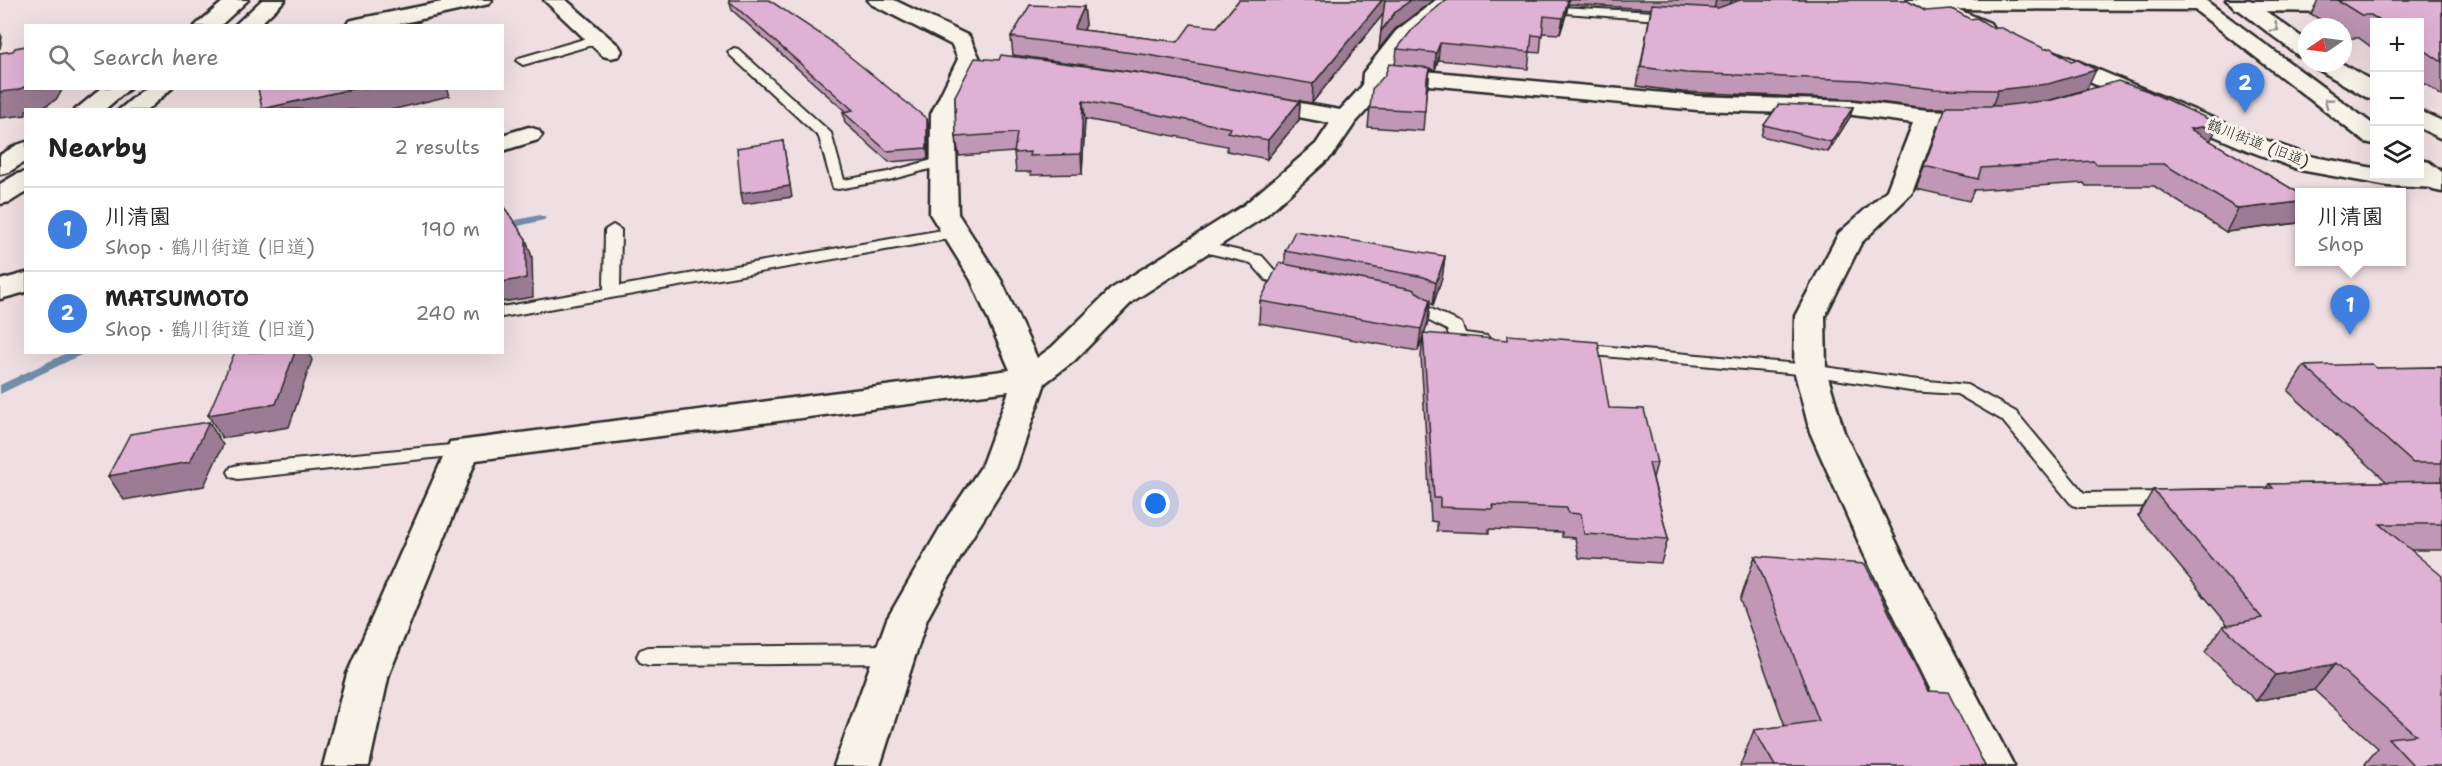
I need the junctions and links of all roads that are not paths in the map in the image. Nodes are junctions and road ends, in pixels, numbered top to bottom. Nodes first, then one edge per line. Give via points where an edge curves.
1 (237, 0) edge
2 (275, 0) edge
3 (482, 0) edge
4 (554, 0) edge
5 (878, 0) edge
6 (1452, 1) edge
7 (1920, 1) edge
8 (2043, 1) edge
9 (2194, 2) edge
10 (2239, 2) edge
11 (1526, 7) edge
12 (2442, 7) edge
13 (1680, 17) edge
14 (209, 24) edge
15 (247, 24) edge
16 (367, 24) edge
17 (1998, 34) edge
18 (604, 45) joint
19 (2298, 45) edge
20 (2030, 48) edge
21 (734, 52) dead end
22 (523, 61) dead end
23 (2340, 72) edge
24 (1375, 73) junction
25 (2124, 88) junction
26 (116, 90) edge
27 (158, 90) edge
28 (2370, 90) edge
29 (1230, 97) edge
30 (2087, 99) edge
31 (90, 108) edge
32 (134, 108) edge
33 (2012, 116) edge
34 (1927, 117) junction
35 (1346, 118) junction
36 (2424, 120) edge
37 (2442, 131) edge
38 (2370, 134) edge
39 (529, 135) dead end
40 (504, 142) edge
41 (24, 151) edge
42 (943, 162) junction
43 (0, 166) edge
44 (2435, 178) edge
45 (24, 181) edge
46 (0, 196) edge
47 (613, 230) dead end
48 (954, 233) junction
49 (1197, 246) junction
50 (24, 283) edge
51 (1316, 285) edge
52 (0, 290) edge
53 (612, 293) junction
54 (1393, 300) edge
55 (504, 312) edge
56 (1494, 341) edge
57 (1565, 348) edge
58 (1810, 370) junction
59 (1030, 378) junction
60 (462, 450) junction
61 (238, 472) dead end
62 (2185, 499) edge
63 (896, 654) junction
64 (648, 656) dead end
65 (346, 766) edge
66 (857, 766) edge
67 (1991, 766) edge

1 - 14 street
2 - 15 street
3 - 16 street
4 - 18 street
5 - 42 street via 961,40 980,61 943,114
6 - 24 street via 1404,36
7 - 8 street
7 - 17 street
8 - 9 street
38 -> 9 street
10 - 12 street
10 -> 19 street
11 - 13 lane
18 - 22 lane
20 - 25 street, 鶴川街道 (旧道)
21 - 42 lane via 826,136 838,184
23 - 28 street
24 - 34 street via 1697,103 1853,108
24 - 35 street via 1374,87
25 - 30 street
25 - 44 street, 鶴川街道 (旧道) via 2309,164 2388,178
26 - 31 street
27 - 32 street
29 - 35 street
33 - 34 street
34 - 58 street via 1899,193 1849,240 1810,316
35 - 49 street via 1325,149 1254,211
36 - 37 street
39 - 40 street
41 - 43 street
42 - 48 street via 944,214
45 - 46 street
47 - 53 lane
48 - 53 lane
48 - 59 street via 986,280
49 - 51 lane via 1257,259 1272,277
49 - 59 street via 1122,296 1063,354
50 - 52 street
53 - 55 lane
54 - 56 lane via 1414,304 1455,327 1458,338
57 - 58 lane
58 - 62 lane via 1961,389 2009,416 2079,500
58 - 67 street via 1827,432 1883,554
59 - 60 street
59 - 63 street via 998,468 907,619
60 - 61 lane
60 - 65 street via 368,674
63 - 64 lane
63 - 66 street

